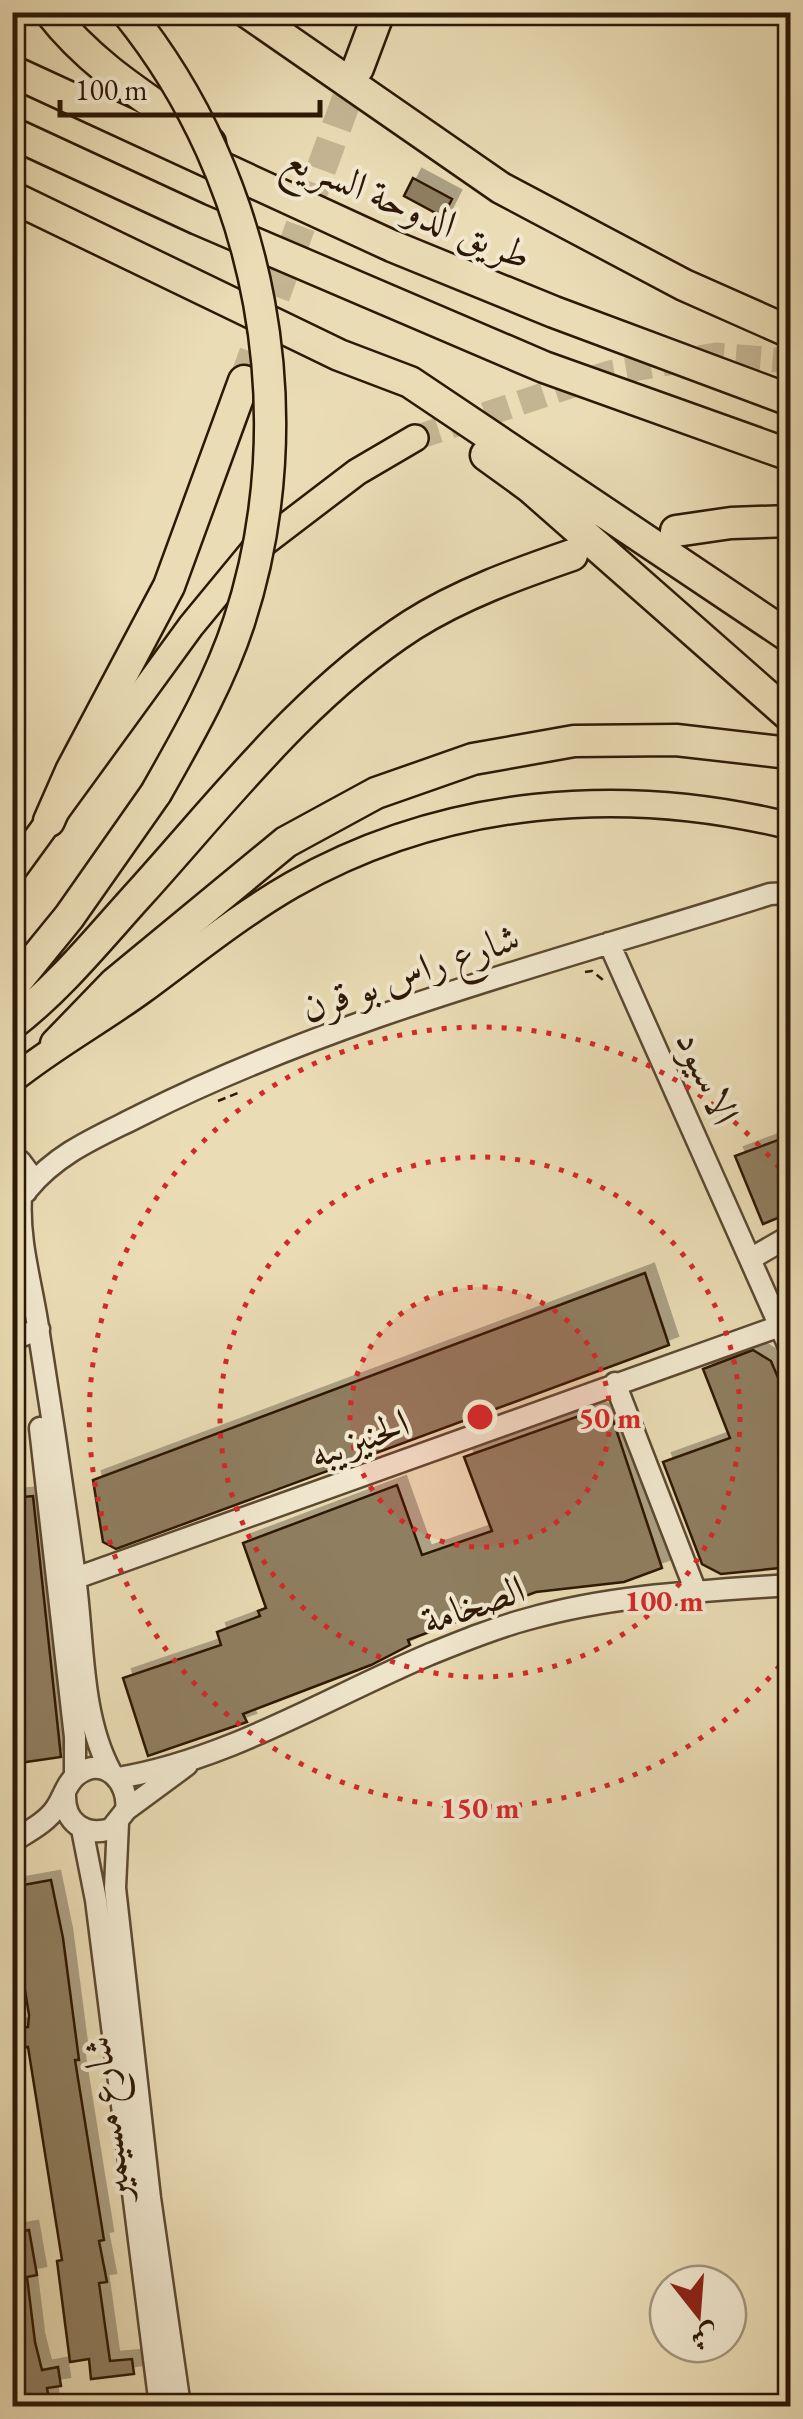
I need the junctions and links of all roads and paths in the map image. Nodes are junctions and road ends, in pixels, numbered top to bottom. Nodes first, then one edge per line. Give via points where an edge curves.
1 (50, 12) edge
2 (127, 12) edge
3 (378, 12) edge
4 (255, 18) edge
5 (358, 68) tunnel mouth
6 (12, 71) edge
7 (12, 133) edge
8 (12, 196) edge
9 (290, 200) junction
10 (790, 332) edge
11 (339, 355) junction
12 (244, 381) tunnel mouth
13 (790, 400) edge
14 (415, 438) tunnel mouth
15 (790, 455) edge
16 (790, 521) edge
17 (676, 531) dead end
18 (572, 555) dead end
19 (790, 637) edge
20 (790, 716) edge
21 (789, 752) edge
22 (49, 821) junction
23 (790, 826) edge
24 (12, 872) edge
25 (790, 893) edge
26 (773, 911) dead end
27 (790, 921) edge
28 (609, 943) junction
29 (582, 972) dead end
30 (628, 986) junction
31 (12, 987) edge
32 (12, 1024) edge
33 (56, 1044) junction
34 (12, 1080) edge
35 (238, 1092) dead end
36 (204, 1107) dead end
37 (65, 1154) junction
38 (16, 1159) edge
39 (19, 1205) edge
40 (790, 1236) edge
41 (750, 1259) junction
42 (780, 1326) junction
43 (39, 1329) junction
44 (12, 1340) edge
45 (790, 1348) edge
46 (615, 1383) junction
47 (66, 1579) junction
48 (790, 1584) edge
49 (696, 1592) junction
50 (80, 1692) junction
51 (196, 1758) junction
52 (115, 1775) junction
53 (70, 1785) junction
54 (122, 1816) junction
55 (78, 1826) junction
56 (12, 1843) edge
57 (142, 2199) junction
58 (164, 2358) junction
59 (160, 2406) edge
60 (180, 2406) edge

1 - 9 highway via 120,82
2 - 31 highway, bridge via 199,123 254,271 270,423 262,536 216,680 156,793
3 - 5 highway
4 - 10 highway via 501,188 684,285
6 - 9 highway, طريق الدوحة السريع
7 - 15 highway via 544,366
8 - 11 highway
9 - 13 highway, طريق الدوحة السريع via 554,312
11 - 19 highway via 410,382
11 - 20 highway via 530,487
12 - 22 highway via 169,586
14 - 22 main road via 357,472 252,552
16 - 17 highway
18 - 32 highway via 461,599 375,651 292,726 104,934
21 - 33 highway via 676,740 574,741 473,759 376,793 271,853 115,983
22 - 24 main road
23 - 33 main road via 694,808 600,802 498,811 414,831 291,886
25 - 28 street, شارع راس بو قرن
26 - 27 path
28 - 30 street, الاسيود
28 - 37 street, شارع راس بو قرن via 306,1043
29 - 30 path via 592,970 612,992
30 - 41 street, الاسيود
33 - 34 main road
35 - 36 path
37 - 38 street, شارع راس بو قرن
37 - 39 street, شارع راس بو قرن
38 - 39 street via 29,1173
39 - 43 street
40 - 41 street
41 - 42 street, الاسيود
42 - 45 street, الاسيود
42 - 46 street, الحنيزيبه
43 - 44 street
43 - 47 street
46 - 47 street, الحنيزيبه
46 - 49 street
47 - 50 street
48 - 49 street, الصخامة
49 - 51 street, الصخامة via 526,1619
50 - 52 street
50 - 53 street
51 - 52 street, الصخامة
51 - 54 street, الصخامة
52 - 53 street via 95,1769
52 - 54 street via 126,1788
53 - 55 street via 64,1805
53 - 56 street via 48,1818
54 - 55 street via 101,1832
54 - 57 street, شارع مسيمير via 115,1888
55 - 56 street
55 - 57 street, شارع مسيمير via 96,1900
57 - 58 street, شارع مسيمير
58 - 59 street, شارع مسيمير
58 - 60 street, شارع مسيمير

